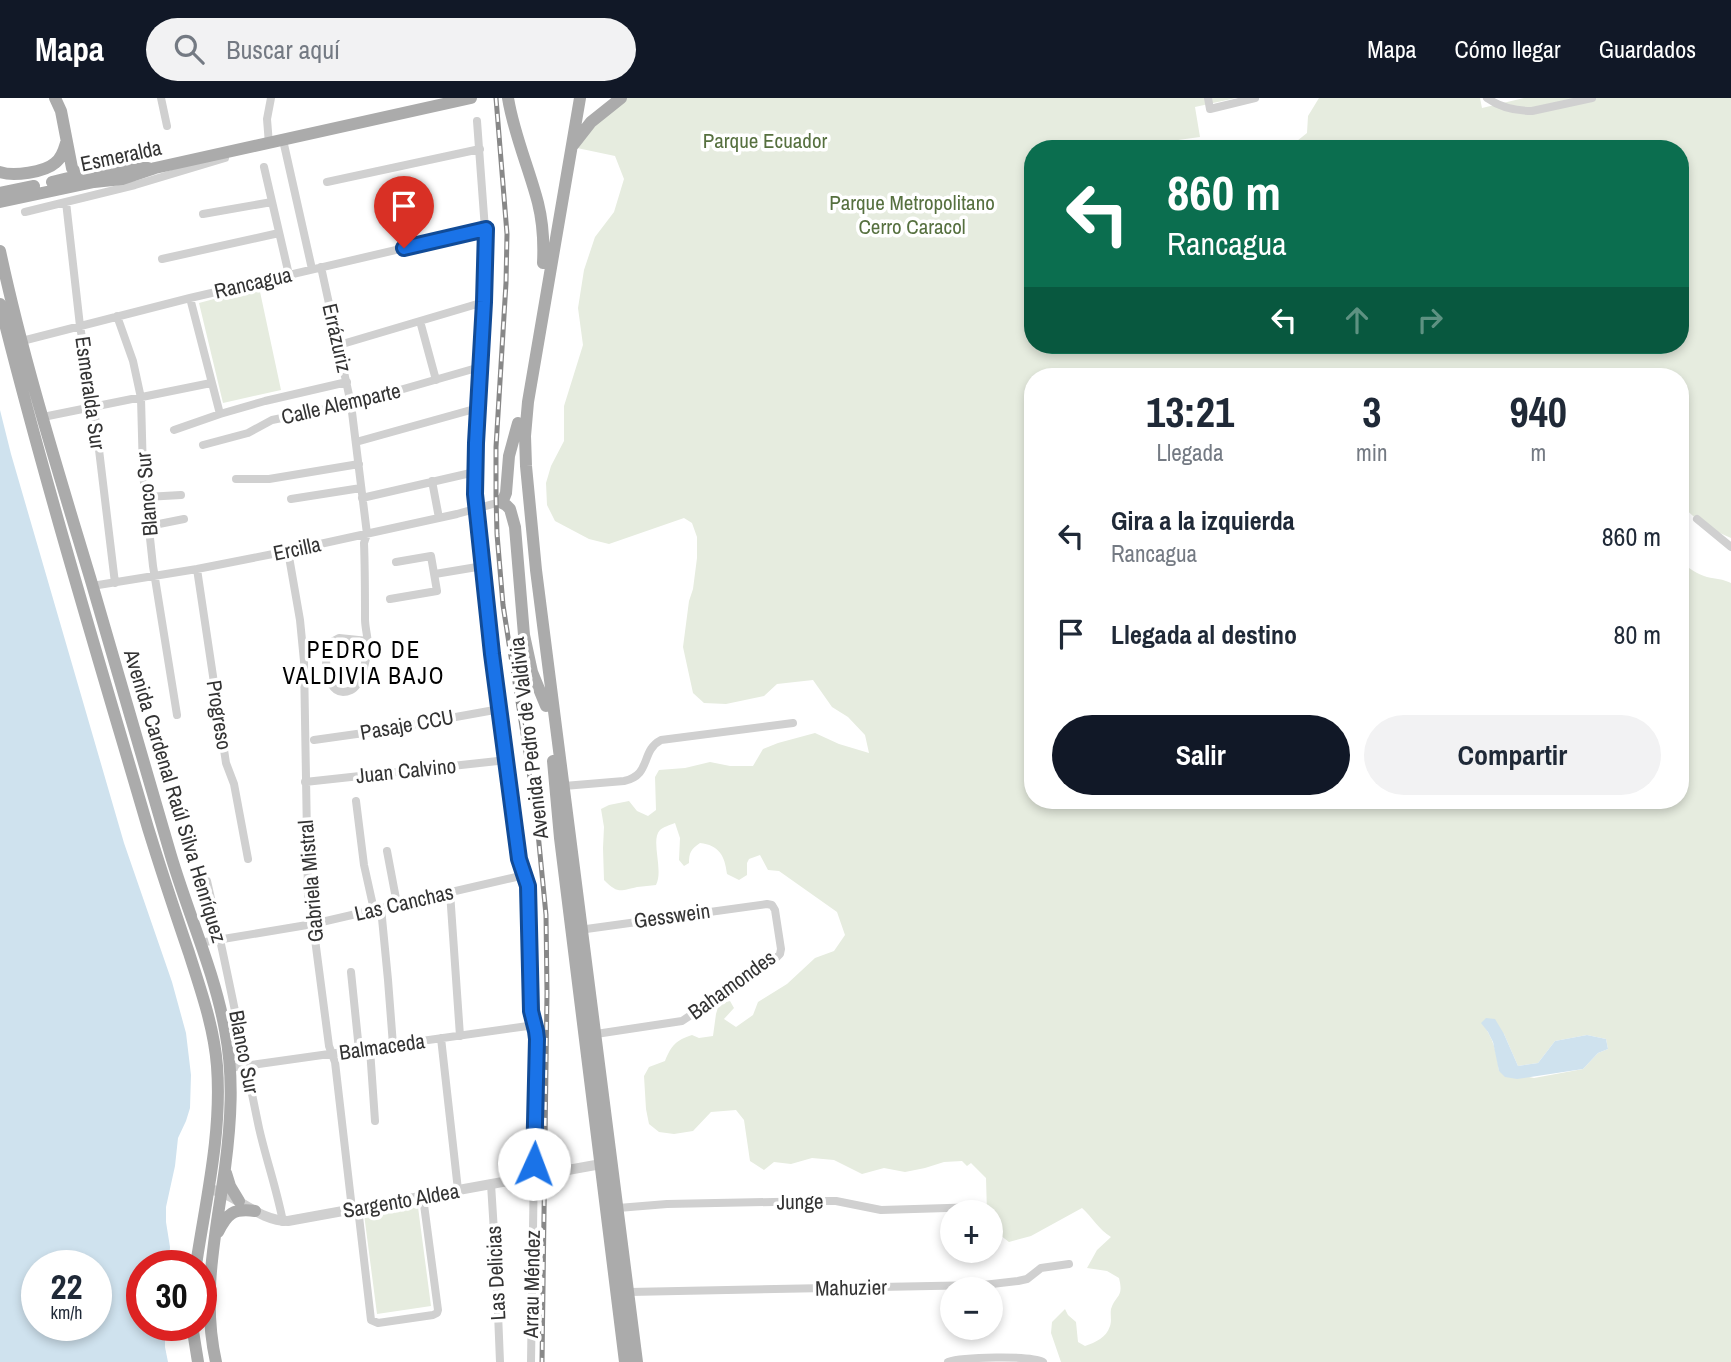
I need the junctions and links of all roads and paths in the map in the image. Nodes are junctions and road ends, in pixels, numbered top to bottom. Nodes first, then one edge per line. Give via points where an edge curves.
1 (161, 98) edge
2 (271, 98) edge
3 (508, 98) edge
4 (574, 98) edge
5 (580, 98) edge
6 (621, 98) edge
7 (1208, 98) edge
8 (1255, 98) edge
9 (1487, 98) edge
10 (1592, 98) edge
11 (469, 99) edge
12 (57, 102) edge
13 (477, 121) dead end
14 (167, 127) dead end
15 (66, 139) junction
16 (283, 140) junction
17 (269, 144) junction
18 (250, 148) junction
19 (480, 149) junction
20 (567, 150) junction
21 (264, 167) dead end
22 (155, 168) junction
23 (0, 173) edge
24 (79, 175) junction
25 (94, 182) junction
26 (327, 182) dead end
27 (0, 193) edge
28 (0, 202) edge
29 (66, 202) junction
30 (272, 202) junction
31 (25, 212) dead end
32 (203, 214) dead end
33 (486, 229) junction
34 (279, 233) junction
35 (0, 251) edge
36 (162, 260) dead end
37 (544, 263) junction
38 (316, 268) junction
39 (289, 275) junction
40 (190, 298) junction
41 (484, 302) junction
42 (0, 303) edge
43 (117, 316) junction
44 (420, 321) junction
45 (80, 326) junction
46 (22, 341) junction
47 (338, 345) junction
48 (480, 367) junction
49 (436, 380) junction
50 (347, 382) junction
51 (211, 383) junction
52 (141, 398) junction
53 (351, 404) junction
54 (94, 408) junction
55 (478, 408) junction
56 (220, 414) junction
57 (43, 417) junction
58 (518, 424) junction
59 (174, 430) dead end
60 (356, 442) junction
61 (203, 445) dead end
62 (359, 464) junction
63 (475, 472) junction
64 (236, 479) dead end
65 (432, 481) junction
66 (361, 488) junction
67 (180, 495) dead end
68 (145, 496) junction
69 (362, 498) junction
70 (290, 499) dead end
71 (500, 502) junction
72 (477, 508) junction
73 (439, 518) junction
74 (184, 519) dead end
75 (1697, 519) dead end
76 (149, 526) junction
77 (367, 534) junction
78 (1731, 547) edge
79 (288, 551) junction
80 (396, 562) dead end
81 (483, 566) junction
82 (197, 569) junction
83 (528, 570) junction
84 (435, 574) junction
85 (155, 576) junction
86 (115, 583) junction
87 (92, 586) junction
88 (390, 599) dead end
89 (522, 621) junction
90 (368, 641) junction
91 (526, 650) junction
92 (544, 659) junction
93 (546, 706) junction
94 (500, 709) junction
95 (177, 715) dead end
96 (793, 723) dead end
97 (314, 740) dead end
98 (507, 760) junction
99 (305, 782) junction
100 (564, 786) junction
101 (356, 801) dead end
102 (387, 852) dead end
103 (248, 859) dead end
104 (525, 875) junction
105 (207, 881) dead end
106 (450, 892) junction
107 (397, 904) junction
108 (772, 905) joint
109 (377, 909) junction
110 (313, 924) junction
111 (577, 930) junction
112 (221, 939) junction
113 (199, 943) junction
114 (351, 972) dead end
115 (535, 1025) junction
116 (596, 1034) junction
117 (460, 1036) junction
118 (441, 1038) junction
119 (393, 1045) junction
120 (370, 1049) junction
121 (359, 1050) junction
122 (332, 1054) junction
123 (248, 1066) junction
124 (230, 1068) junction
125 (375, 1121) dead end
126 (611, 1155) junction
127 (601, 1164) junction
128 (225, 1166) junction
129 (614, 1173) junction
130 (534, 1176) junction
131 (491, 1184) junction
132 (215, 1190) junction
133 (458, 1190) junction
134 (423, 1197) junction
135 (239, 1201) junction
136 (940, 1208) edge
137 (355, 1209) junction
138 (255, 1211) junction
139 (612, 1212) junction
140 (283, 1222) junction
141 (213, 1242) junction
142 (200, 1250) edge
143 (1069, 1264) dead end
144 (615, 1284) junction
145 (629, 1292) junction
146 (195, 1341) edge
147 (198, 1362) edge
148 (216, 1362) edge
149 (499, 1362) edge
150 (531, 1362) edge
151 (625, 1362) edge
152 (637, 1362) edge
153 (948, 1362) edge
154 (1043, 1362) edge

1 - 14 street
2 - 17 street
3 - 37 main road via 540,212
4 - 20 main road
5 - 20 main road
6 - 20 main road via 591,121
7 - 8 street via 1210,109
9 - 10 street via 1509,109 1532,111
11 - 16 main road, Esmeralda
12 - 15 main road
13 - 19 street, Arrau Méndez
15 - 23 main road via 61,156 50,167 17,175
15 - 24 main road via 72,167
16 - 17 main road, Esmeralda
16 - 38 street, Errázuriz
17 - 18 main road, Esmeralda
18 - 22 main road, Esmeralda
18 - 29 street, Esmeralda
19 - 26 street
19 - 33 street, Arrau Méndez
20 - 37 main road, Avenida Pedro de Valdivia
20 - 92 main road, Avenida Pedro de Valdivia via 525,436
21 - 30 street
22 - 24 main road
22 - 25 main road, Esmeralda via 133,177
24 - 25 main road
24 - 27 main road
25 - 28 main road, Esmeralda
29 - 31 street, Esmeralda
29 - 45 street, Esmeralda Sur
30 - 32 street
30 - 34 street
33 - 38 street, Rancagua
33 - 41 street, Arrau Méndez
34 - 36 street
34 - 39 street
35 - 46 main road, Avenida Cardenal Raúl Silva Henríquez
37 - 58 main road, Avenida Pedro de Valdivia
38 - 39 street, Rancagua
38 - 47 street, Errázuriz
39 - 40 street, Rancagua
40 - 43 street, Rancagua
40 - 51 street
41 - 44 street
41 - 48 street, Arrau Méndez
42 - 132 main road, Avenida Cardenal Raúl Silva Henríquez via 145,818 210,1018 218,1094
43 - 45 street, Rancagua
43 - 52 street, Blanco Sur
44 - 47 street
44 - 49 street
45 - 46 street, Rancagua
45 - 54 street, Esmeralda Sur
46 - 57 main road, Avenida Cardenal Raúl Silva Henríquez
47 - 50 street, Errázuriz
48 - 49 street, Calle Alemparte
48 - 55 street, Arrau Méndez
49 - 53 street, Calle Alemparte
50 - 53 street, Errázuriz
50 - 56 street
51 - 52 street
51 - 56 street
52 - 54 street
52 - 68 street, Blanco Sur
53 - 60 street, Errázuriz
53 - 61 street, Calle Alemparte via 272,420 248,433
54 - 57 street
54 - 86 street, Esmeralda Sur
55 - 60 street
55 - 63 street, Arrau Méndez
56 - 59 street
57 - 87 main road, Avenida Cardenal Raúl Silva Henríquez
58 - 71 main road via 505,498
58 - 83 main road, Avenida Pedro de Valdivia
60 - 62 street, Errázuriz
62 - 64 street via 269,479
62 - 66 street, Errázuriz
63 - 65 street
63 - 72 street, Arrau Méndez
65 - 69 street
65 - 73 street
66 - 69 street, Errázuriz
66 - 70 street
67 - 68 street
68 - 76 street, Blanco Sur
69 - 77 street, Errázuriz
71 - 72 street, Ercilla
71 - 89 main road via 510,509 516,535
72 - 73 street, Ercilla
72 - 81 street, Arrau Méndez
73 - 77 street, Ercilla
74 - 76 street
75 - 78 street
76 - 85 street, Blanco Sur
77 - 79 street, Ercilla
77 - 90 street, Errázuriz
79 - 82 street, Ercilla
79 - 99 street, Gabriela Mistral via 303,661
80 - 84 street via 431,556
81 - 84 street
81 - 94 street, Arrau Méndez
82 - 85 street, Ercilla
82 - 103 street, Progreso via 226,763
83 - 89 main road
83 - 92 main road, Avenida Pedro de Valdivia
84 - 88 street via 437,591
85 - 86 street, Ercilla
85 - 95 street, Blanco Sur
86 - 87 street, Ercilla
87 - 113 main road, Avenida Cardenal Raúl Silva Henríquez
89 - 91 main road
90 - 90 street via 358,685 346,691 335,689 327,673 328,644 339,638
91 - 92 main road
91 - 93 main road
92 - 93 main road, Avenida Pedro de Valdivia
92 - 100 main road, Avenida Pedro de Valdivia
93 - 111 main road, Avenida Pedro de Valdivia via 559,838
94 - 97 street, Pasaje CCU
94 - 98 street, Arrau Méndez
96 - 100 street via 661,740 651,747 644,768 634,778
98 - 99 street, Juan Calvino
98 - 104 street, Arrau Méndez
99 - 110 street, Gabriela Mistral
100 - 111 main road, Avenida Pedro de Valdivia
101 - 109 street via 363,865
102 - 107 street
104 - 106 street, Las Canchas
104 - 115 street, Arrau Méndez
105 - 112 street, Blanco Sur
106 - 107 street, Las Canchas
106 - 117 street
107 - 109 street, Las Canchas
108 - 111 street, Gesswein
108 - 116 street, Bahamondes via 781,949 776,958 682,1021
109 - 110 street, Las Canchas
109 - 119 street
110 - 112 street, Las Canchas
110 - 122 street, Gabriela Mistral
111 - 116 main road, Avenida Pedro de Valdivia
111 - 127 main road, Avenida Pedro de Valdivia
112 - 113 street, Las Canchas
112 - 123 street, Blanco Sur
113 - 124 main road, Avenida Cardenal Raúl Silva Henríquez via 222,1014
114 - 121 street
115 - 117 street, Balmaceda
115 - 130 street, Arrau Méndez
116 - 126 main road, Avenida Pedro de Valdivia
117 - 118 street, Balmaceda
118 - 119 street, Balmaceda
118 - 133 street
119 - 120 street, Balmaceda
120 - 121 street, Balmaceda
120 - 125 street
121 - 122 street, Balmaceda
122 - 123 street, Balmaceda
122 - 137 street, Gabriela Mistral
123 - 124 street, Balmaceda
123 - 140 street, Blanco Sur
124 - 128 main road, Avenida Cardenal Raúl Silva Henríquez
126 - 127 main road
126 - 129 main road, Avenida Pedro de Valdivia
127 - 129 main road
127 - 130 street, Sargento Aldea
127 - 139 main road, Avenida Pedro de Valdivia
128 - 132 main road, Avenida Cardenal Raúl Silva Henríquez
128 - 135 main road
129 - 139 main road, Avenida Pedro de Valdivia
130 - 131 street, Sargento Aldea
130 - 150 street, Arrau Méndez
131 - 133 street, Sargento Aldea
131 - 149 street, Las Delicias
132 - 135 street
132 - 141 main road, Avenida Cardenal Raúl Silva Henríquez
132 - 142 main road, Avenida Cardenal Raúl Silva Henríquez
133 - 134 street, Sargento Aldea
134 - 137 street, Sargento Aldea
134 - 137 street, Gabriela Mistral via 438,1310 433,1315 378,1323 371,1320
135 - 138 street
136 - 139 street, Junge via 881,1210 820,1200 667,1204
137 - 140 street, Sargento Aldea
138 - 140 street
138 - 141 main road via 230,1214
139 - 144 main road, Avenida Pedro de Valdivia
139 - 145 main road, Avenida Pedro de Valdivia
141 - 148 main road, Avenida Cardenal Raúl Silva Henríquez via 208,1300
143 - 145 street, Mahuzier via 1038,1269 1027,1279 983,1285
144 - 145 main road
144 - 151 main road, Avenida Pedro de Valdivia
145 - 152 main road, Avenida Pedro de Valdivia
146 - 147 main road
153 - 154 street via 1031,1358

